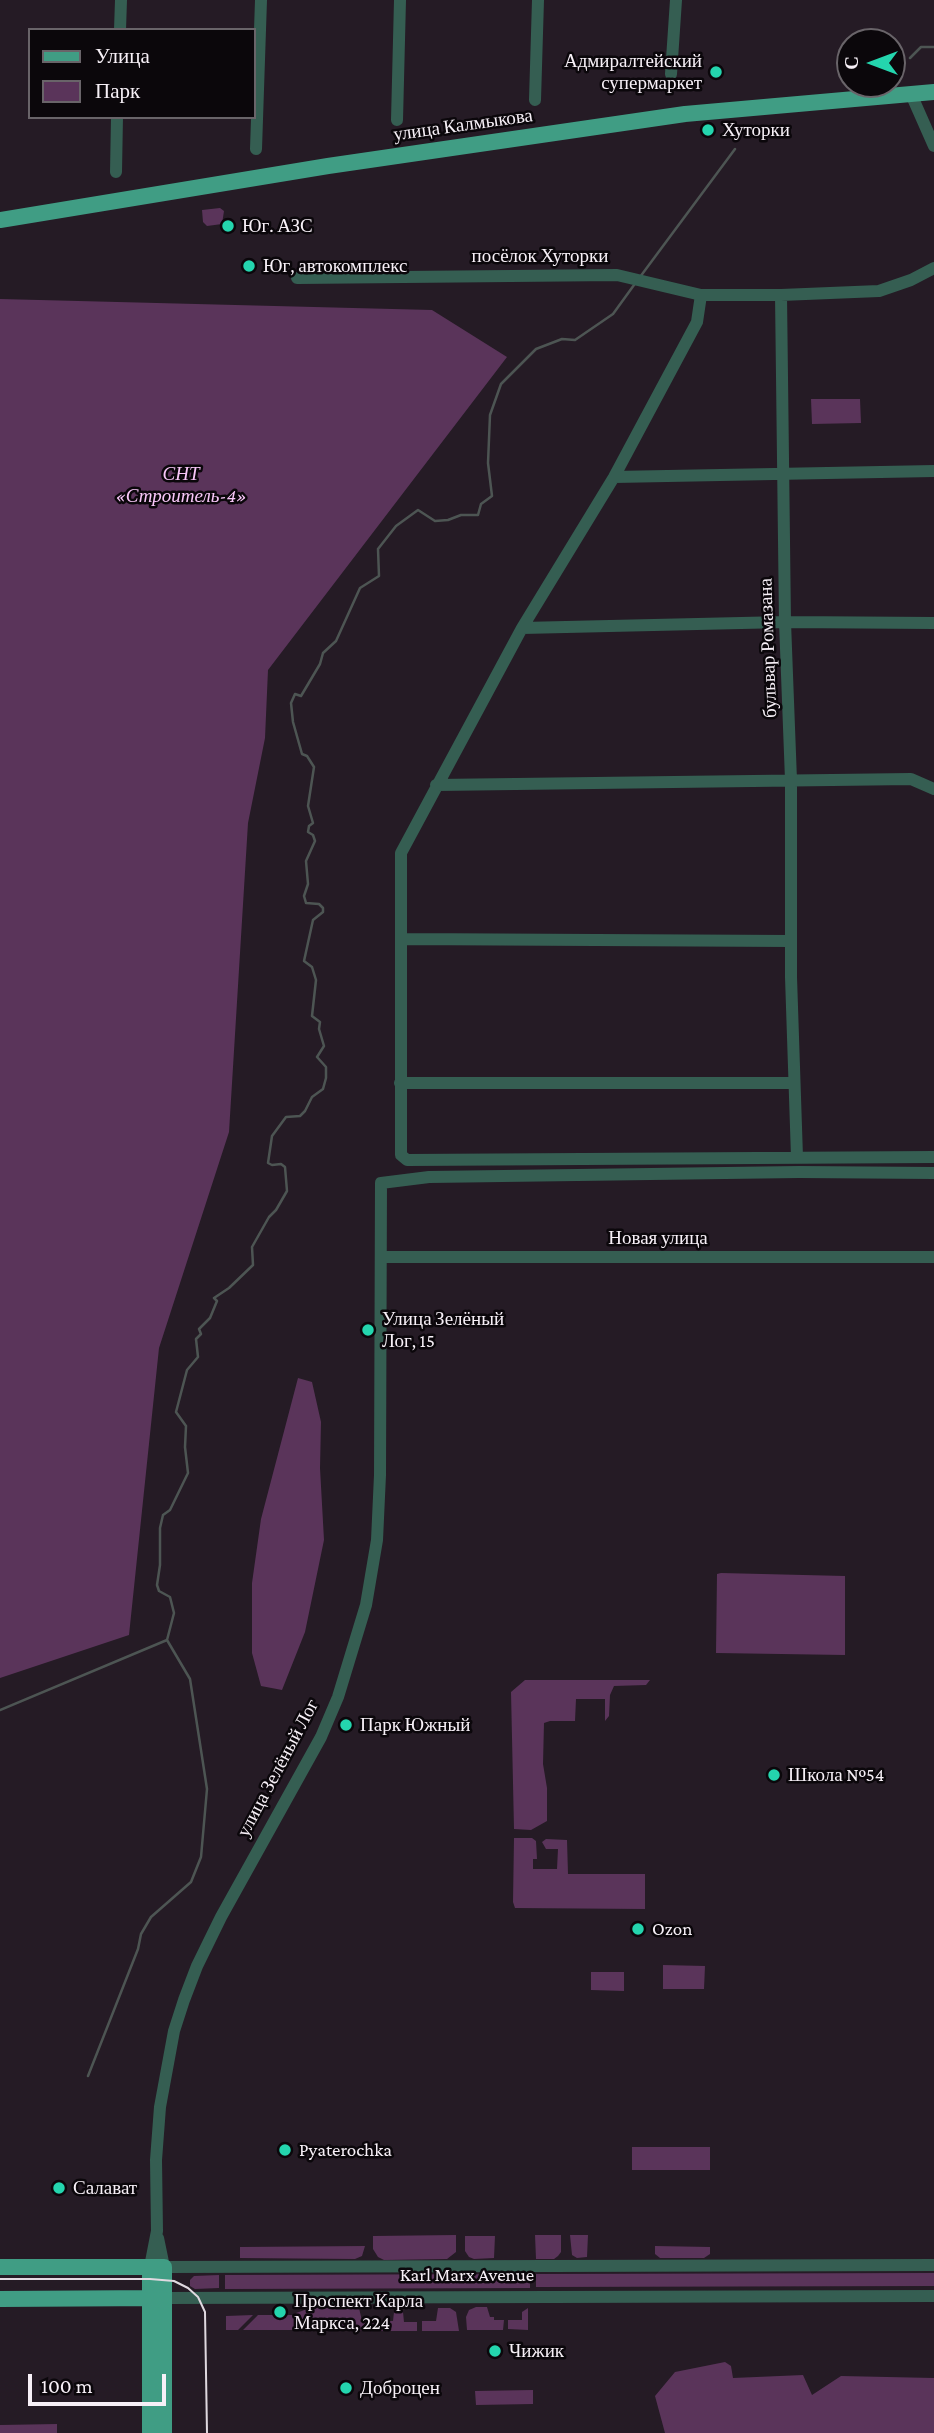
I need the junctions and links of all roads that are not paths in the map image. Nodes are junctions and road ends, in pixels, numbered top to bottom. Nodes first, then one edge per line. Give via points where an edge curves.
1 (121, 0) edge
2 (261, 0) edge
3 (400, 0) edge
4 (538, 0) edge
5 (676, 0) edge
6 (120, 28) edge
7 (671, 74) dead end
8 (934, 92) edge
9 (911, 94) junction
10 (535, 100) dead end
11 (117, 119) edge
12 (397, 120) dead end
13 (934, 146) edge
14 (256, 149) dead end
15 (116, 172) dead end
16 (0, 220) edge
17 (934, 268) edge
18 (297, 278) dead end
19 (701, 295) junction
20 (781, 295) junction
21 (934, 471) edge
22 (784, 475) junction
23 (614, 477) junction
24 (785, 622) junction
25 (934, 623) edge
26 (522, 628) junction
27 (791, 780) junction
28 (436, 785) junction
29 (934, 789) edge
30 (401, 939) junction
31 (791, 941) junction
32 (400, 1083) junction
33 (794, 1083) junction
34 (797, 1157) junction
35 (934, 1157) edge
36 (934, 1173) edge
37 (381, 1257) junction
38 (934, 1257) edge
39 (934, 2265) edge
40 (0, 2267) edge
41 (157, 2267) junction
42 (934, 2296) edge
43 (157, 2298) junction
44 (0, 2299) edge
45 (150, 2433) edge
46 (164, 2433) edge

1 - 6 street
2 - 14 street
3 - 12 street
4 - 10 street
5 - 7 street
8 - 9 main road, улица Калмыкова
9 - 13 street
9 - 16 main road, улица Калмыкова via 685,114
11 - 15 street
17 - 20 street via 879,291
18 - 19 street, посёлок Хуторки via 617,275
19 - 20 street, посёлок Хуторки
19 - 23 street via 697,322
20 - 22 street, бульвар Ромазана
21 - 22 street
22 - 23 street
22 - 24 street, бульвар Ромазана
23 - 26 street
24 - 25 street
24 - 26 street
24 - 27 street, бульвар Ромазана
26 - 28 street
27 - 28 street
27 - 29 street via 911,779
27 - 31 street, бульвар Ромазана
28 - 30 street via 401,853
30 - 31 street
30 - 32 street
31 - 33 street, бульвар Ромазана
32 - 33 street
32 - 34 street via 400,1153 405,1159
33 - 34 street, бульвар Ромазана
34 - 35 street
36 - 37 street, улица Зелёный Лог via 429,1177 381,1183
37 - 38 street, Новая улица
37 - 41 street, улица Зелёный Лог via 380,1488 366,1605 321,1737 221,1917 181,2011 158,2129
39 - 41 street, Karl Marx Avenue
40 - 41 main road, Karl Marx Avenue
41 - 43 main road
42 - 43 street, Karl Marx Avenue
43 - 44 main road, Karl Marx Avenue
43 - 45 main road
43 - 46 main road

